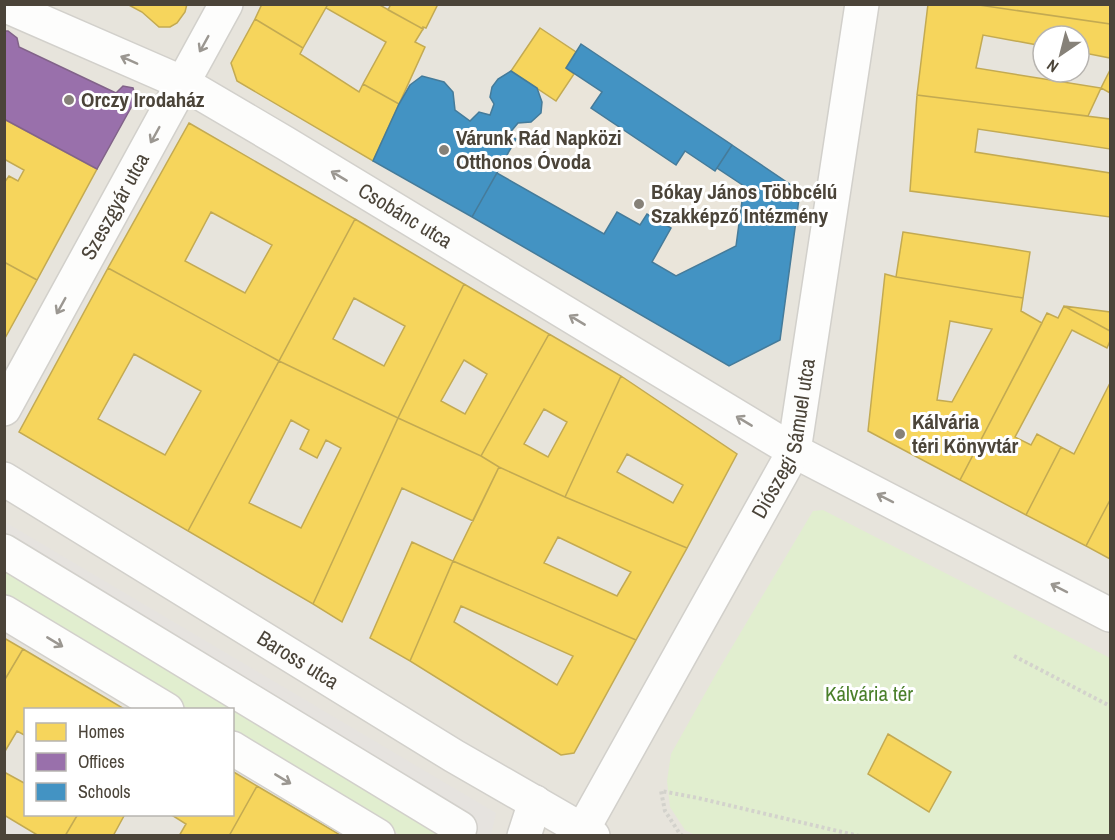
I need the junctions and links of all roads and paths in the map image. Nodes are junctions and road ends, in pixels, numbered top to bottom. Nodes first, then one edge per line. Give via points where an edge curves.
1 (226, 4) edge
2 (862, 4) edge
3 (4, 5) edge
4 (183, 83) junction
5 (4, 409) edge
6 (794, 451) junction
7 (4, 479) edge
8 (4, 551) edge
9 (4, 612) edge
10 (1110, 615) edge
11 (1014, 656) dead end
12 (1110, 706) edge
13 (164, 708) edge
14 (234, 749) edge
15 (535, 802) junction
16 (460, 828) dead end
17 (588, 832) edge
18 (378, 836) edge
19 (524, 836) edge
20 (683, 836) edge
21 (859, 836) edge

1 -> 4 street, Szeszgyár utca
2 - 6 street, Diószegi Sámuel utca
4 -> 3 street, Csobánc utca
4 -> 5 street, Szeszgyár utca
6 -> 4 street, Csobánc utca
10 -> 6 street
6 - 17 street, Diószegi Sámuel utca
7 - 15 street, Baross utca
8 - 16 street
9 -> 13 street
11 - 12 path
14 -> 18 street
15 - 17 street, Baross utca
15 - 19 street
20 - 21 path via 665,811 661,791

